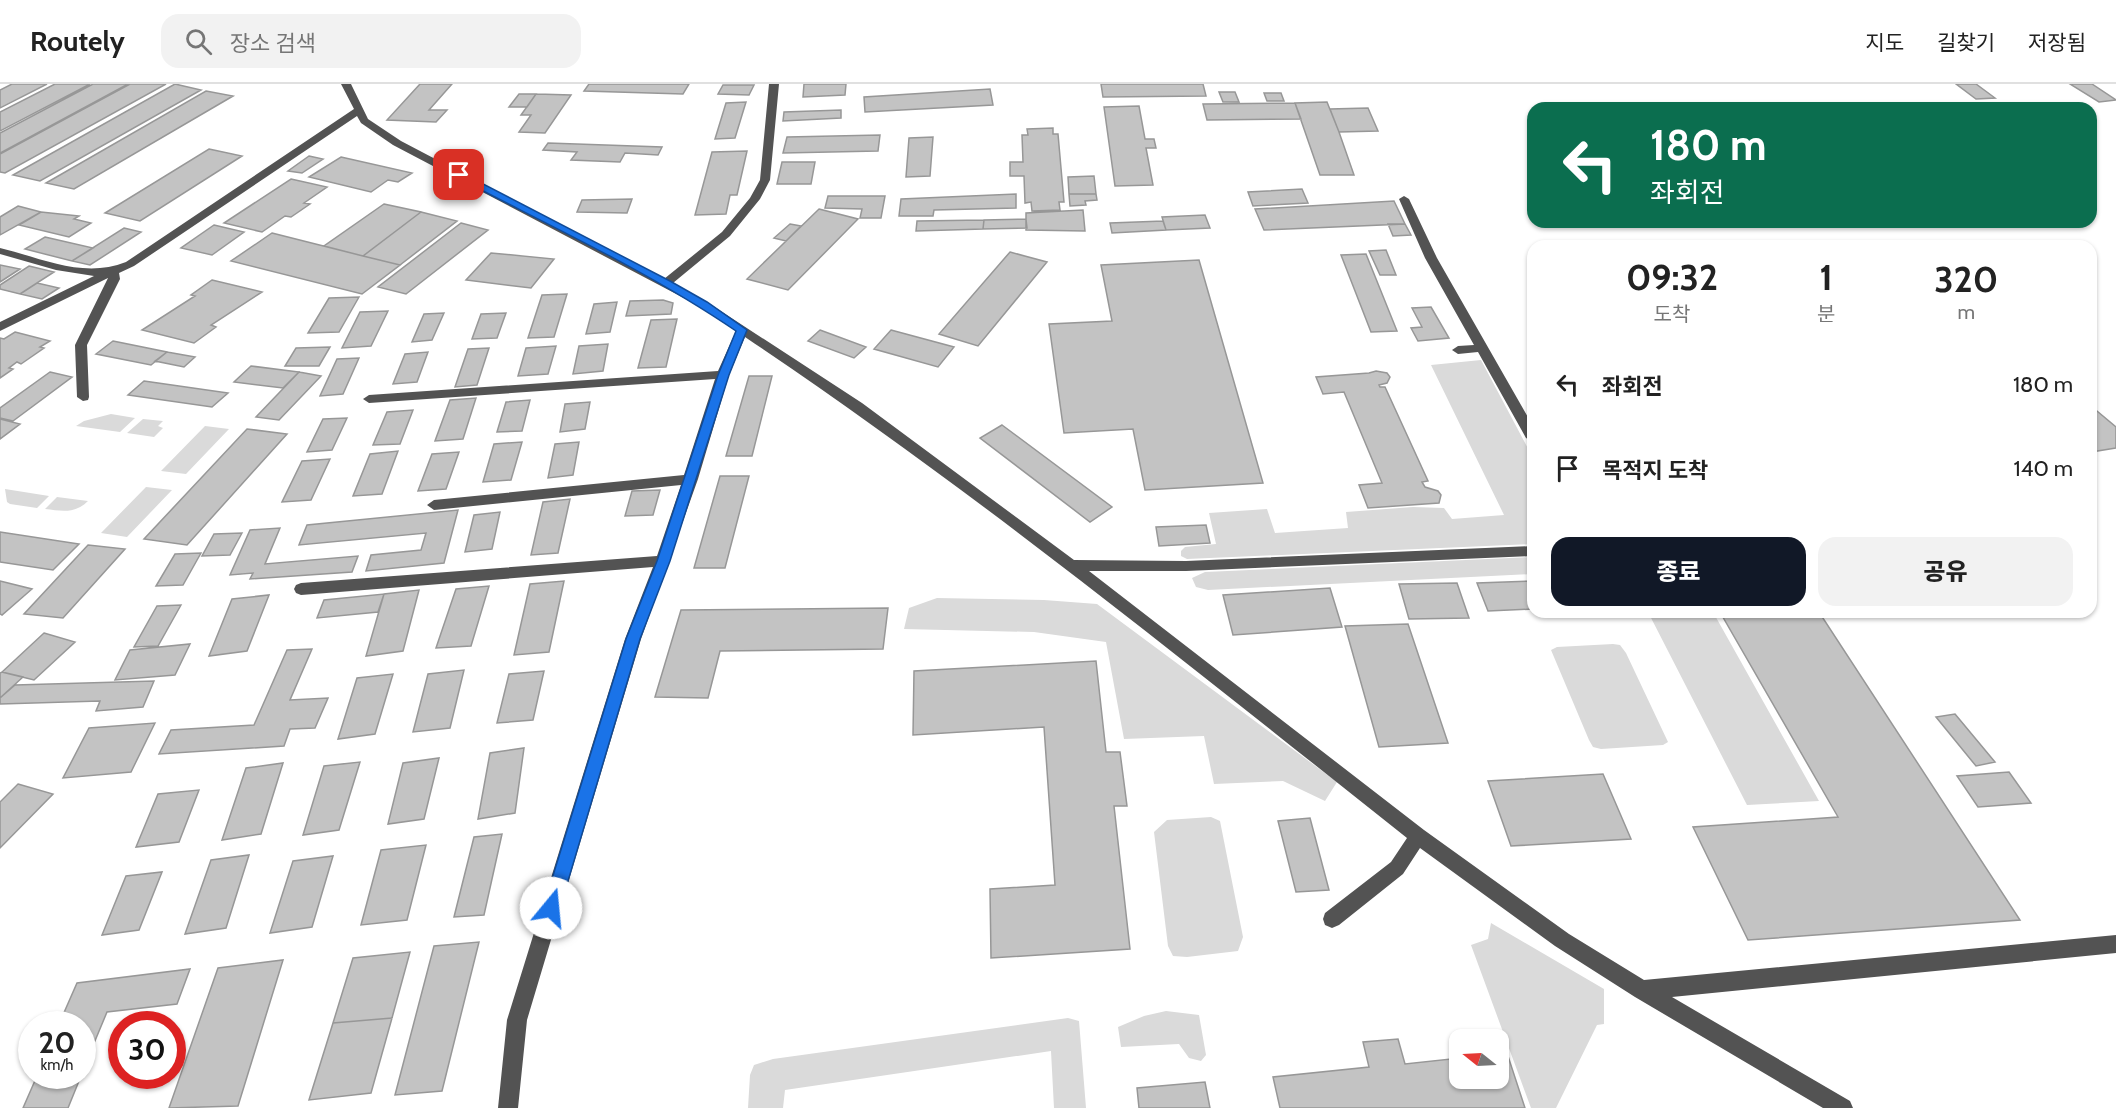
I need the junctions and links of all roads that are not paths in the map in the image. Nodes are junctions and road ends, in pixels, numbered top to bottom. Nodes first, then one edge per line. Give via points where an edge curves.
1 (346, 84) edge
2 (774, 84) edge
3 (359, 110) junction
4 (1404, 199) dead end
5 (0, 251) edge
6 (113, 271) junction
7 (666, 283) junction
8 (0, 327) edge
9 (741, 330) junction
10 (1482, 348) junction
11 (1458, 350) dead end
12 (723, 375) junction
13 (83, 397) dead end
14 (369, 399) dead end
15 (1527, 427) edge
16 (691, 479) junction
17 (434, 505) dead end
18 (1527, 551) edge
19 (663, 561) junction
20 (1071, 565) junction
21 (301, 589) dead end
22 (1418, 836) junction
23 (1332, 919) dead end
24 (2116, 944) edge
25 (1642, 990) junction
26 (508, 1108) edge
27 (1844, 1108) edge

1 - 3 street
2 - 7 street via 765,180 755,199 726,234
3 - 6 street
3 - 7 street via 364,121 397,143
4 - 10 street via 1431,258
5 - 6 street via 74,270
6 - 8 street
6 - 13 street via 114,279 81,345
7 - 9 street
9 - 12 street
9 - 20 street via 857,406
10 - 11 street
10 - 15 street
12 - 14 street
12 - 16 street
16 - 17 street
16 - 19 street
18 - 20 street via 1186,566
19 - 21 street
19 - 26 street via 633,639 517,1020
20 - 22 street
22 - 23 street via 1397,868
22 - 25 street via 1562,940
24 - 25 street
25 - 27 street

